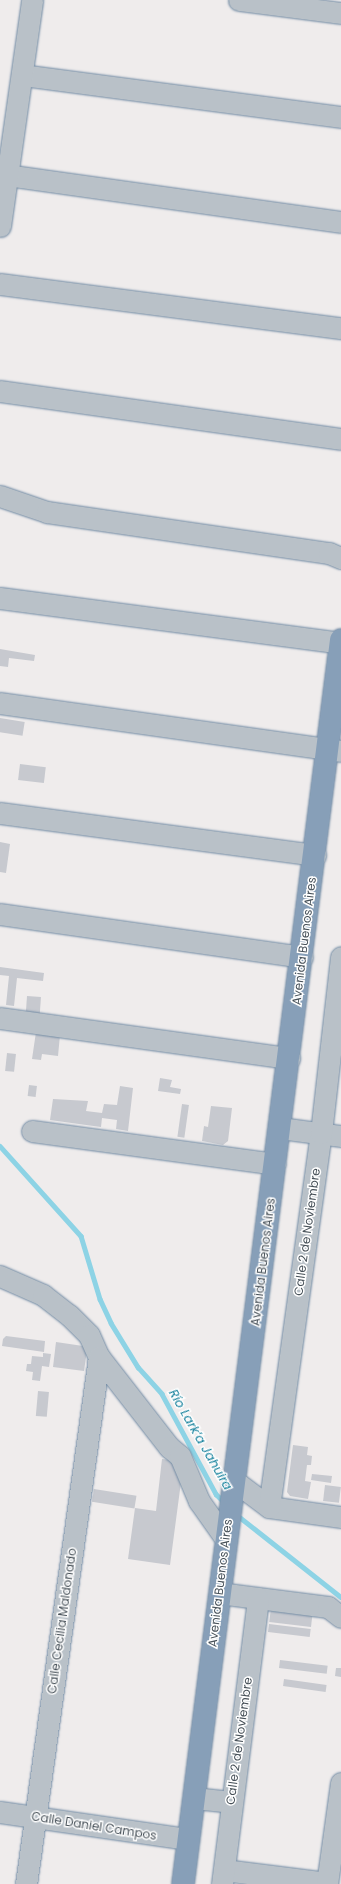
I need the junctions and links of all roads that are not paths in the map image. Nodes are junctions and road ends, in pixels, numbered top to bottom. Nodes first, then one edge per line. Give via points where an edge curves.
1 (32, 0) edge
2 (239, 0) edge
3 (341, 13) edge
4 (22, 75) junction
5 (341, 117) edge
6 (7, 175) junction
7 (341, 222) edge
8 (0, 226) edge
9 (0, 284) edge
10 (341, 328) edge
11 (0, 391) edge
12 (341, 439) edge
13 (1, 498) edge
14 (341, 558) edge
15 (0, 598) edge
16 (341, 640) edge
17 (341, 643) edge
18 (0, 703) edge
19 (335, 751) edge
20 (0, 813) edge
21 (315, 855) junction
22 (0, 914) edge
23 (302, 956) junction
24 (341, 957) edge
25 (0, 1018) edge
26 (289, 1058) junction
27 (280, 1128) junction
28 (32, 1132) dead end
29 (331, 1134) edge
30 (275, 1164) junction
31 (0, 1276) edge
32 (99, 1357) junction
33 (232, 1485) junction
34 (270, 1507) junction
35 (341, 1517) edge
36 (226, 1529) junction
37 (219, 1593) junction
38 (258, 1598) junction
39 (341, 1617) edge
40 (341, 1783) edge
41 (194, 1798) junction
42 (231, 1802) junction
43 (0, 1812) edge
44 (34, 1817) junction
45 (188, 1839) junction
46 (223, 1877) edge
47 (26, 1884) edge
48 (183, 1884) edge
49 (327, 1884) edge

1 - 4 street
2 - 3 street
4 - 5 street
4 - 6 street
6 - 7 street
6 - 8 street
9 - 10 street
11 - 12 street
13 - 14 street via 47,512 329,553
15 - 17 street
16 - 17 highway, Avenida Buenos Aires
17 - 19 highway, Avenida Buenos Aires
18 - 19 street
19 - 21 highway, Avenida Buenos Aires
20 - 21 street
21 - 23 highway, Avenida Buenos Aires
22 - 23 street
23 - 26 highway, Avenida Buenos Aires
24 - 29 street, Calle 2 de Noviembre
25 - 26 street
26 - 27 highway, Avenida Buenos Aires
27 - 29 street
27 - 30 highway, Avenida Buenos Aires
28 - 30 street
29 - 34 street, Calle 2 de Noviembre
30 - 33 highway, Avenida Buenos Aires
31 - 32 street via 43,1295 68,1315 89,1335
32 - 36 street via 169,1447 180,1456 199,1501
32 - 44 street, Calle Cecilia Maldonado
33 - 34 street
33 - 36 highway, Avenida Buenos Aires
34 - 35 street
36 - 37 highway, Avenida Buenos Aires
37 - 38 street
37 - 41 highway, Avenida Buenos Aires
38 - 39 street via 328,1607
38 - 42 street, Calle 2 de Noviembre
40 - 49 street
41 - 42 street
41 - 45 highway, Avenida Buenos Aires
42 - 46 street, Calle 2 de Noviembre
43 - 44 street, Calle Daniel Campos
44 - 45 street, Calle Daniel Campos
44 - 47 street, Calle Cecilia Maldonado
45 - 48 highway, Avenida Buenos Aires
46 - 49 street

